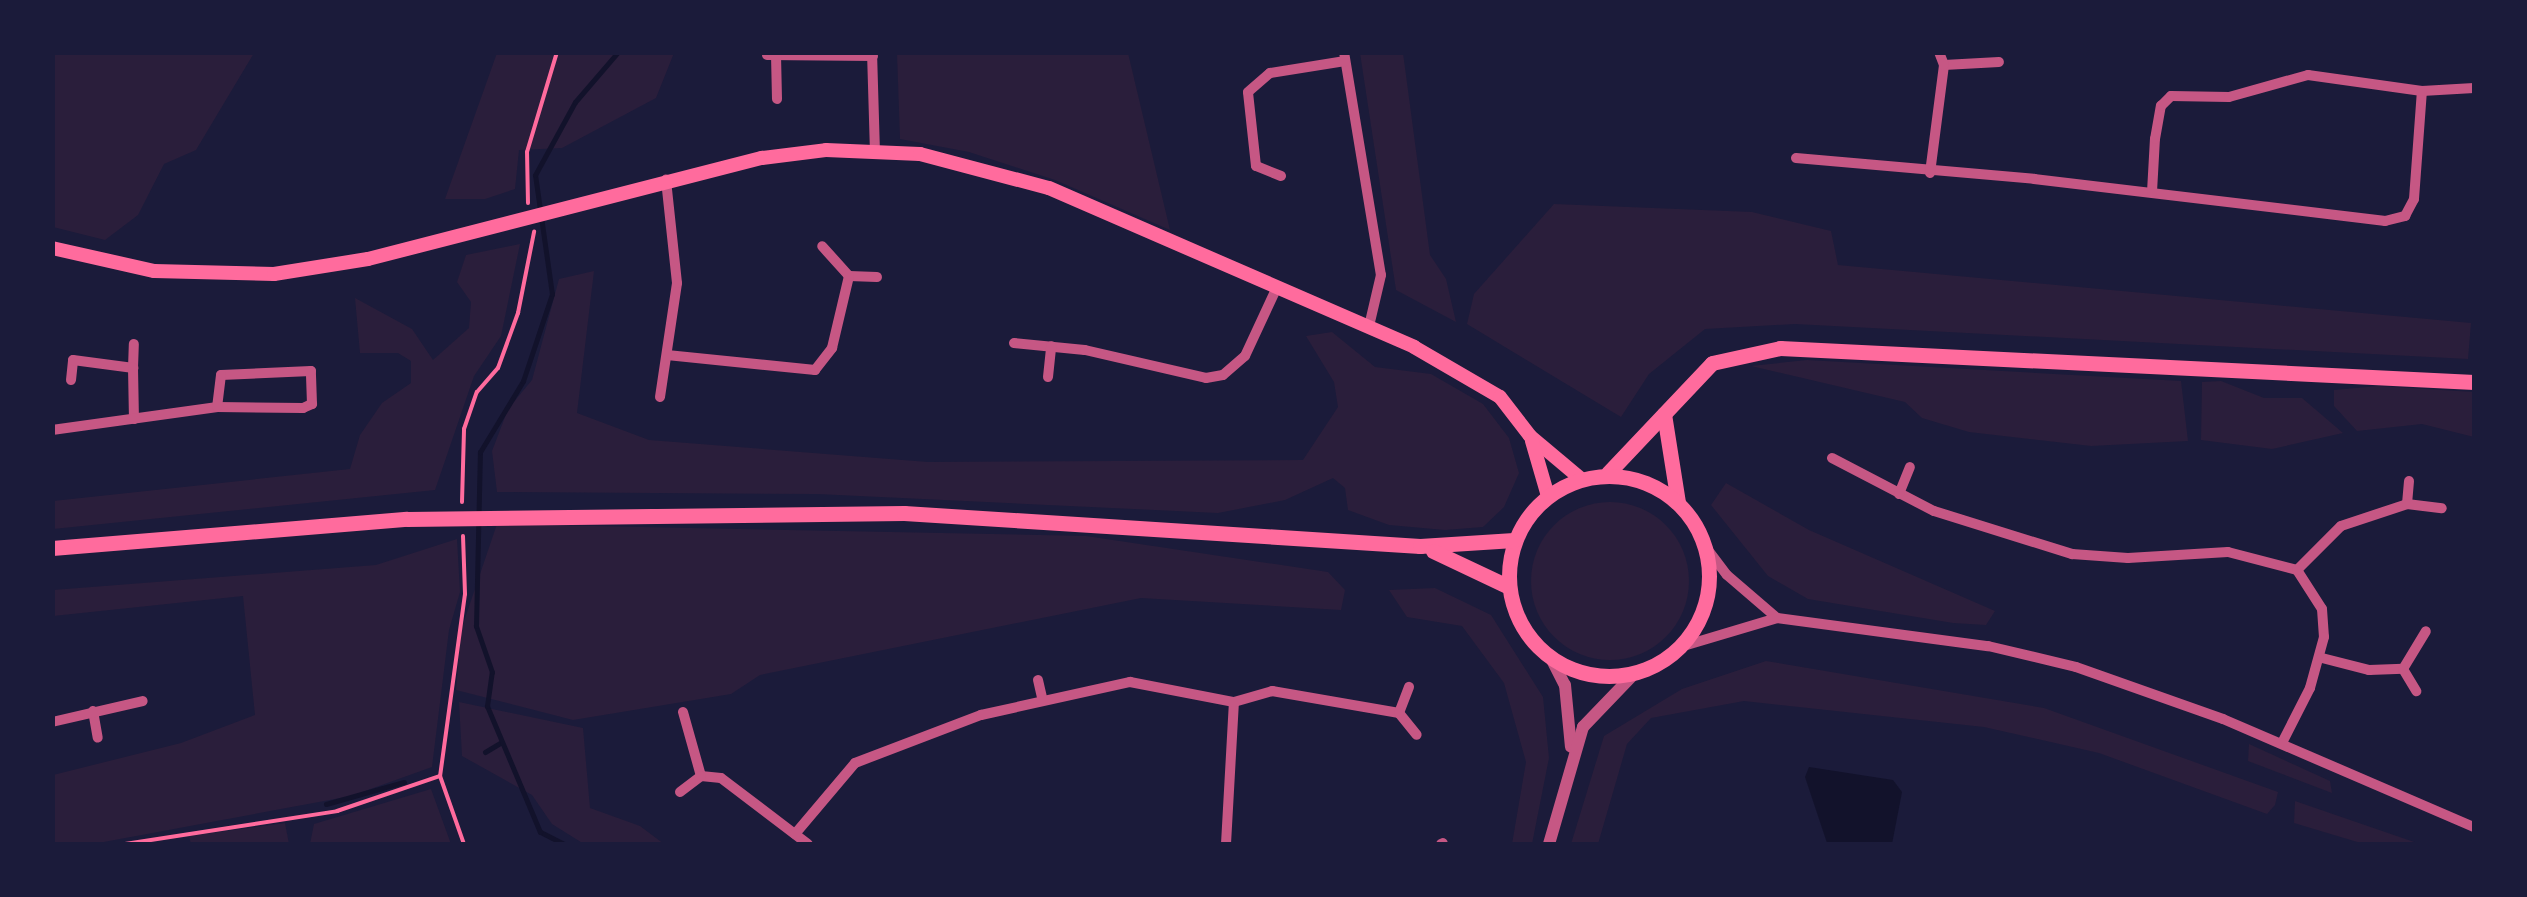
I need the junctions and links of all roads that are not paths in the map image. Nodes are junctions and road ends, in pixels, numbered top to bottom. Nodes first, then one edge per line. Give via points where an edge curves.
1 (1940, 52) edge
2 (872, 54) edge
3 (771, 55) edge
4 (1345, 57) edge
5 (1998, 62) dead end
6 (1944, 65) junction
7 (2474, 88) edge
8 (2422, 90) junction
9 (777, 98) dead end
10 (875, 151) junction
11 (1796, 158) dead end
12 (1930, 173) junction
13 (1281, 176) dead end
14 (666, 179) junction
15 (2152, 192) junction
16 (822, 246) dead end
17 (52, 248) edge
18 (849, 276) junction
19 (878, 277) dead end
20 (1277, 287) junction
21 (1369, 326) junction
22 (134, 344) dead end
23 (1014, 344) dead end
24 (1050, 346) junction
25 (667, 355) junction
26 (132, 368) junction
27 (1048, 376) dead end
28 (72, 380) dead end
29 (2474, 382) edge
30 (660, 397) dead end
31 (217, 407) junction
32 (1664, 414) junction
33 (134, 419) junction
34 (52, 430) edge
35 (1530, 436) junction
36 (1832, 458) dead end
37 (1910, 466) dead end
38 (1608, 473) junction
39 (1580, 479) junction
40 (2410, 481) dead end
41 (1899, 494) junction
42 (1548, 496) junction
43 (1678, 502) junction
44 (2407, 504) junction
45 (2442, 508) dead end
46 (1514, 540) junction
47 (1420, 546) junction
48 (1706, 546) junction
49 (52, 548) edge
50 (2297, 570) junction
51 (1509, 587) junction
52 (1777, 618) junction
53 (2426, 632) dead end
54 (1680, 647) junction
55 (1552, 658) junction
56 (2322, 658) junction
57 (2403, 669) junction
58 (1635, 673) junction
59 (1038, 680) dead end
60 (1409, 688) dead end
61 (2416, 690) dead end
62 (1042, 698) junction
63 (143, 701) dead end
64 (1234, 702) junction
65 (93, 712) junction
66 (683, 712) dead end
67 (1398, 713) junction
68 (52, 722) edge
69 (1416, 735) dead end
70 (98, 738) dead end
71 (2282, 744) junction
72 (1571, 755) junction
73 (700, 776) junction
74 (680, 792) dead end
75 (2474, 827) edge
76 (796, 834) junction
77 (808, 844) edge
78 (1226, 844) edge
79 (1549, 844) edge

1 - 6 street
2 - 3 street
2 - 10 street
3 - 9 street
4 - 13 street via 1270,74 1252,86 1247,106 1256,166
4 - 21 street via 1381,275
5 - 6 street
6 - 12 street
7 - 8 street
8 - 15 street via 2308,75 2229,97 2171,96 2162,106
8 - 15 street via 2414,199 2397,220
10 - 14 main road via 762,158
10 - 20 main road via 970,164 1049,188
11 - 12 street
12 - 15 street
14 - 17 main road via 335,266 231,276 154,271
14 - 25 street via 678,245
16 - 18 street
18 - 19 street
18 - 25 street via 832,348 815,370
20 - 21 main road
20 - 24 street via 1246,356 1223,375 1206,378
21 - 35 main road via 1476,379
22 - 26 street
23 - 24 street
24 - 27 street
25 - 30 street
26 - 28 street via 72,360
26 - 33 street
29 - 32 main road via 1780,348 1712,363 1675,394
31 - 31 street via 222,376 312,371 312,404 303,408
31 - 33 street
32 - 38 main road
32 - 43 main road
33 - 34 street
35 - 39 main road
35 - 42 main road
36 - 41 street
37 - 41 street
38 - 39 main road
38 - 43 main road via 1649,483
39 - 42 main road
40 - 44 street
41 - 50 street via 2072,554 2228,552
42 - 46 main road
43 - 48 main road
44 - 45 street
44 - 50 street via 2341,526
46 - 47 main road
46 - 51 main road
47 - 49 main road via 904,513 408,519
47 - 51 main road
48 - 52 street via 1727,575
48 - 54 main road via 1706,604
50 - 56 street via 2322,609
51 - 55 main road via 1518,618
52 - 54 street
52 - 71 street via 1988,646 2076,667
53 - 57 street
54 - 58 main road
55 - 58 main road via 1588,674
55 - 72 street via 1570,712
56 - 57 street via 2369,670
56 - 71 street
57 - 61 street
58 - 72 street via 1596,710
59 - 62 street
60 - 67 street
62 - 64 street via 1130,682
62 - 76 street via 855,763
63 - 65 street
64 - 67 street via 1272,691
64 - 78 street
65 - 68 street
65 - 70 street
66 - 73 street
67 - 69 street
71 - 75 street
72 - 79 street
73 - 74 street
73 - 76 street via 721,778
76 - 77 street

